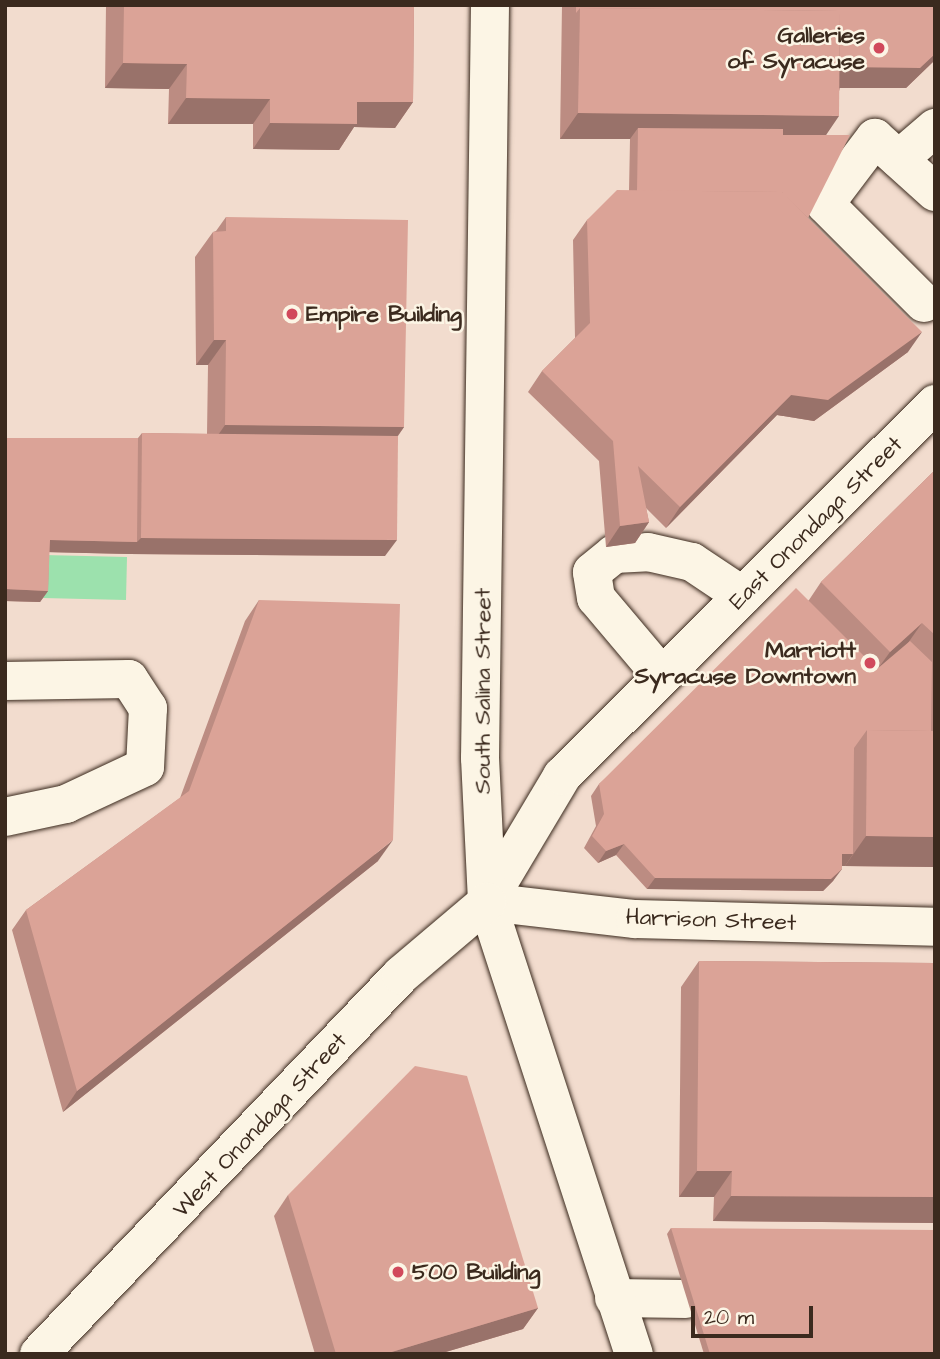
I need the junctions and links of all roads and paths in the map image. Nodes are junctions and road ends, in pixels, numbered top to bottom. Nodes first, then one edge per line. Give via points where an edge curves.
1 (490, 5) edge
2 (935, 128) edge
3 (899, 159) junction
4 (935, 192) edge
5 (924, 303) dead end
6 (935, 404) edge
7 (743, 596) junction
8 (662, 676) junction
9 (5, 681) edge
10 (5, 817) edge
11 (487, 902) junction
12 (935, 927) edge
13 (614, 1298) junction
14 (686, 1299) dead end
15 (40, 1354) edge
16 (634, 1354) edge

1 - 11 main road, South Salina Street via 480,758
2 - 3 main road
3 - 4 main road
3 - 5 main road via 875,138 825,204
6 - 7 main road, East Onondaga Street
7 - 8 main road, East Onondaga Street
7 - 8 main road via 692,562 649,552 614,554 592,572 596,598
8 - 11 main road, East Onondaga Street via 562,776
9 - 10 main road via 129,679 148,708 145,767 66,804
11 - 12 main road, Harrison Street via 635,919
11 - 13 main road, South Salina Street
11 - 15 main road, West Onondaga Street via 401,975
13 - 14 main road
13 - 16 main road, South Salina Street

